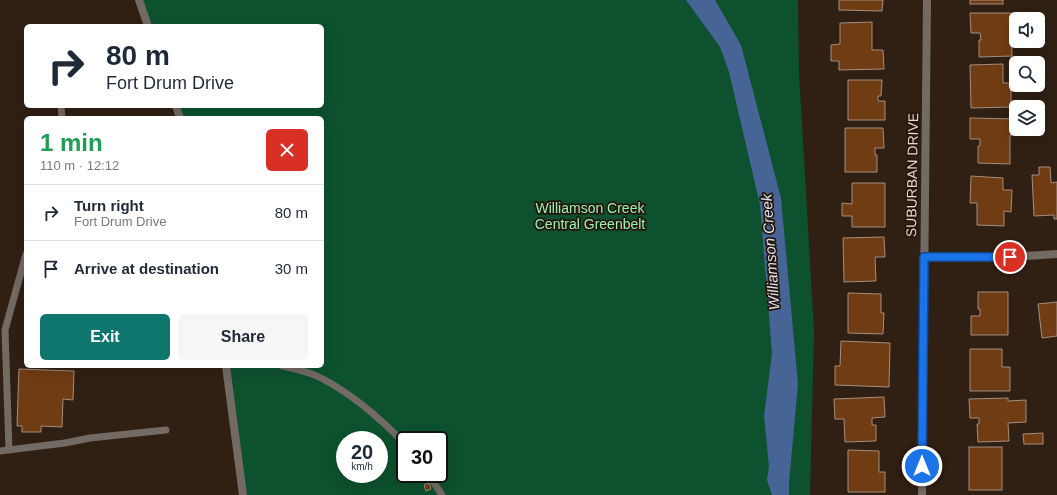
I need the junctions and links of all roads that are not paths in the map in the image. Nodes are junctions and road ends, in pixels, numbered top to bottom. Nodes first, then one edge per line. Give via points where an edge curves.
1 (139, 0) edge
2 (927, 0) edge
3 (147, 24) edge
4 (1057, 254) edge
5 (924, 257) junction
6 (24, 261) edge
7 (226, 368) edge
8 (290, 368) edge
9 (166, 430) dead end
10 (396, 435) edge
11 (9, 450) junction
12 (0, 451) edge
13 (434, 483) edge
14 (243, 495) edge
15 (442, 495) edge
16 (922, 495) edge

1 - 3 street
2 - 5 street, SUBURBAN DRIVE
4 - 5 street
5 - 16 street, SUBURBAN DRIVE
6 - 11 lane via 5,330
7 - 14 street
8 - 10 lane via 320,377 344,392
9 - 11 lane
11 - 12 lane
13 - 15 lane

